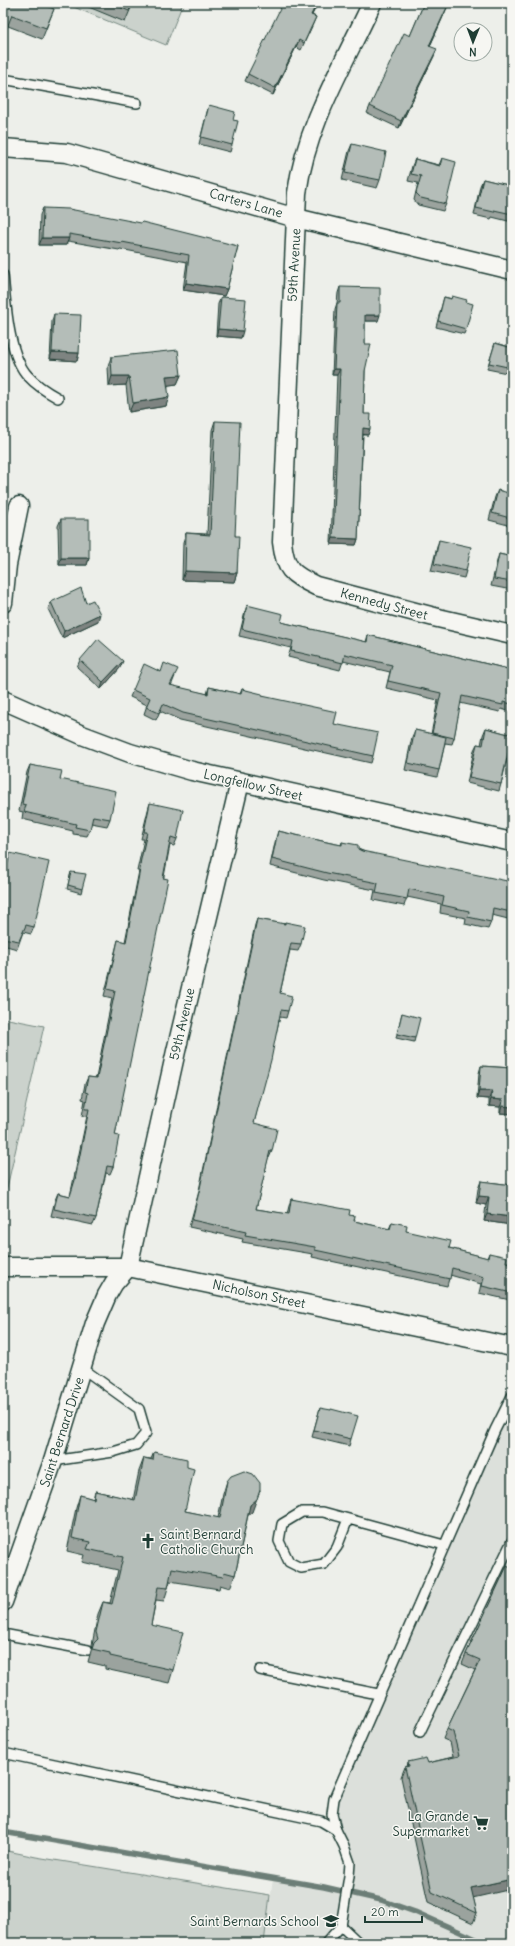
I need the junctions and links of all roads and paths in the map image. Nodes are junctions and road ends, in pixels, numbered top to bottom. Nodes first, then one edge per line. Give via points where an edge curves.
1 (372, 3) edge
2 (3, 79) edge
3 (137, 103) dead end
4 (3, 148) edge
5 (296, 218) junction
6 (512, 270) edge
7 (3, 275) edge
8 (58, 398) dead end
9 (19, 506) dead end
10 (282, 542) joint
11 (3, 603) edge
12 (512, 635) edge
13 (3, 700) edge
14 (240, 782) junction
15 (512, 842) edge
16 (3, 1267) edge
17 (128, 1267) junction
18 (512, 1347) edge
19 (82, 1368) junction
20 (512, 1396) edge
21 (53, 1461) junction
22 (348, 1519) junction
23 (512, 1541) edge
24 (444, 1545) junction
25 (3, 1602) edge
26 (3, 1634) edge
27 (88, 1650) dead end
28 (260, 1670) dead end
29 (378, 1694) junction
30 (420, 1732) dead end
31 (3, 1754) edge
32 (336, 1830) junction
33 (341, 1926) junction
34 (326, 1943) edge
35 (359, 1943) edge

1 - 5 street, 59th Avenue via 309,139 301,167
2 - 3 lane
4 - 5 street, Carters Lane via 67,153
5 - 6 street, Carters Lane
5 - 10 street, 59th Avenue
7 - 8 lane via 10,335 16,356 27,376
9 - 11 street via 7,565
10 - 12 street, Kennedy Street via 284,559 289,570 316,586
13 - 14 street, Longfellow Street via 130,753
14 - 15 street, Longfellow Street
14 - 17 street, 59th Avenue via 176,1050
16 - 17 street, Nicholson Street
17 - 18 street, Nicholson Street
17 - 19 street, Saint Bernard Drive via 107,1295
19 - 21 street, Saint Bernard Drive
19 - 21 lane via 139,1409 146,1433 136,1445 113,1452
20 - 24 lane
21 - 25 street, Saint Bernard Drive
22 - 22 lane via 323,1512 302,1512 282,1524 279,1541 289,1562 302,1568 324,1564 337,1547
22 - 24 lane
23 - 30 lane
24 - 29 lane
26 - 27 lane
28 - 29 lane
29 - 32 lane via 334,1799 332,1814
31 - 32 lane via 321,1821
32 - 33 lane via 350,1863
33 - 34 lane
33 - 35 lane

